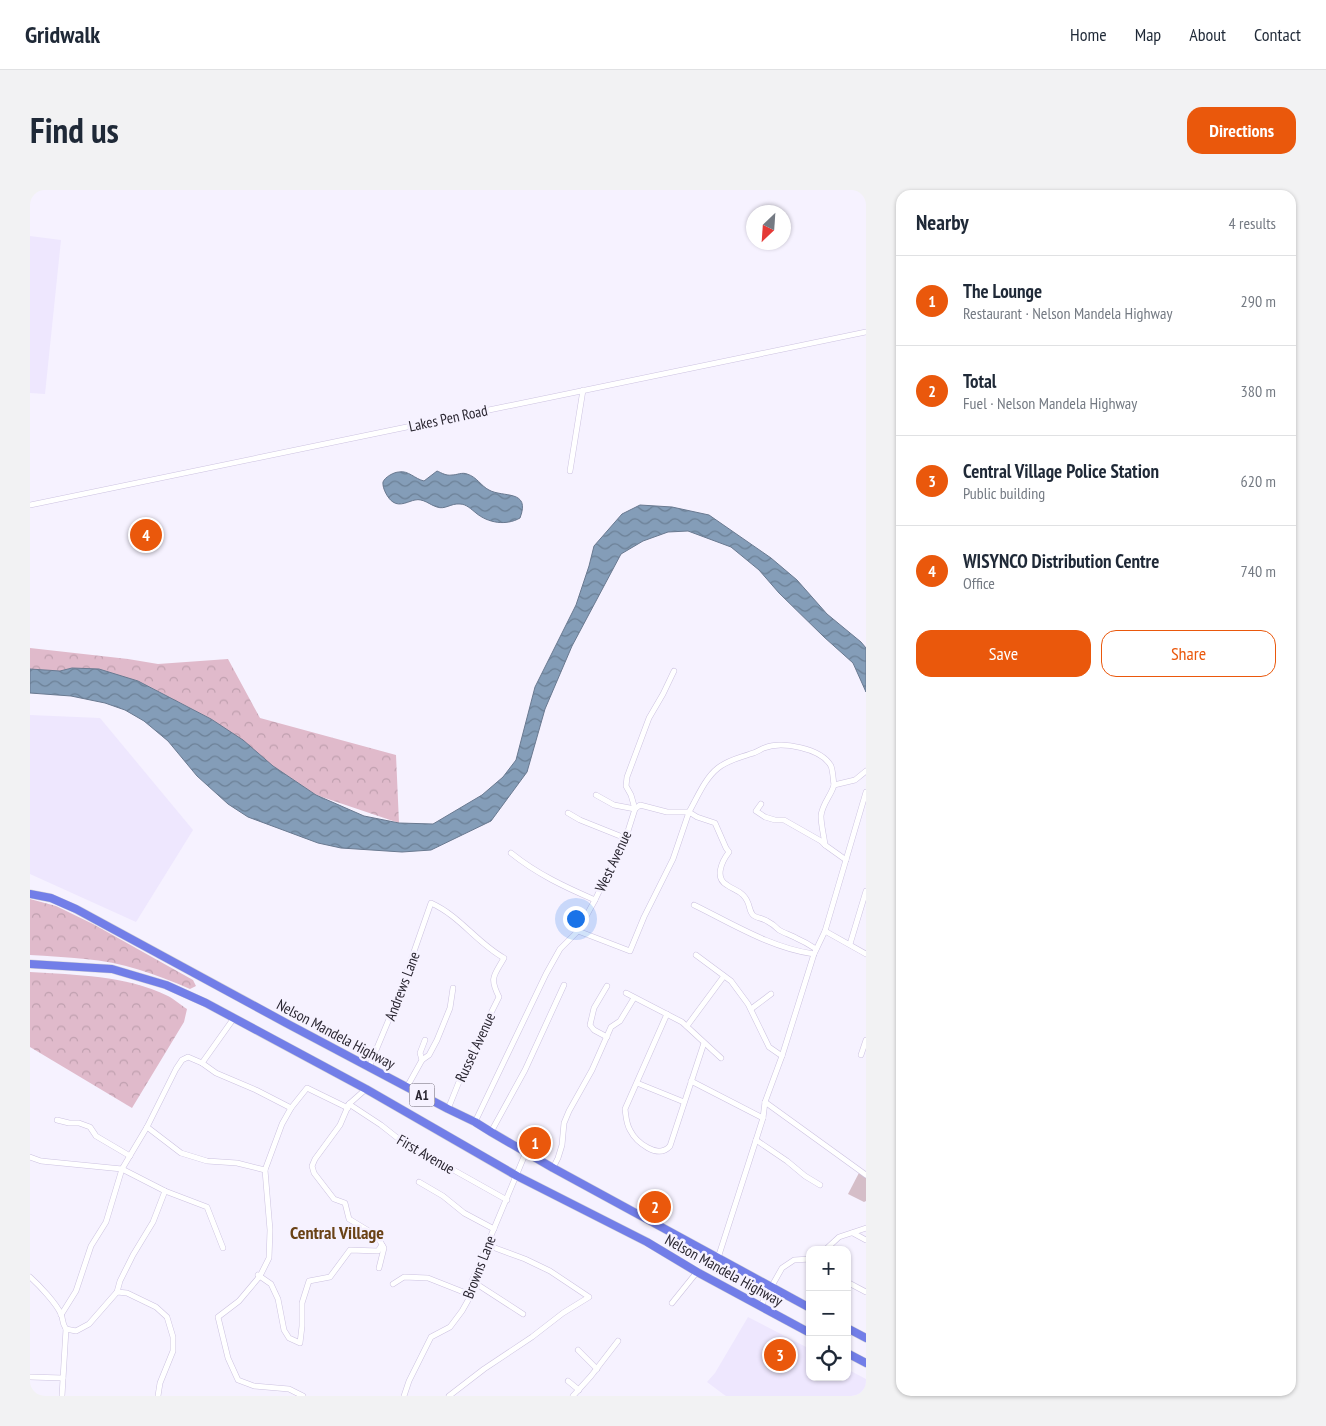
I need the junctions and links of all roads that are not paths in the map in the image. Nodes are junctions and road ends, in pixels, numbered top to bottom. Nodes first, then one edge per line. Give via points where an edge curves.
1 (866, 332) edge
2 (584, 390) junction
3 (570, 471) dead end
4 (30, 505) edge
5 (674, 671) dead end
6 (866, 771) edge
7 (834, 785) junction
8 (866, 792) edge
9 (596, 795) dead end
10 (760, 804) dead end
11 (635, 810) junction
12 (688, 812) junction
13 (568, 813) dead end
14 (625, 838) junction
15 (825, 845) junction
16 (511, 853) dead end
17 (846, 860) junction
18 (866, 891) edge
19 (30, 894) edge
20 (595, 900) junction
21 (431, 903) joint
22 (694, 905) dead end
23 (578, 931) junction
24 (825, 931) junction
25 (850, 944) junction
26 (815, 951) junction
27 (866, 954) edge
28 (696, 955) dead end
29 (30, 964) edge
30 (724, 976) junction
31 (564, 986) dead end
32 (608, 986) dead end
33 (453, 988) dead end
34 (626, 993) dead end
35 (770, 994) dead end
36 (634, 998) junction
37 (751, 1009) junction
38 (667, 1014) junction
39 (237, 1021) junction
40 (688, 1026) junction
41 (607, 1037) junction
42 (425, 1040) dead end
43 (866, 1040) edge
44 (704, 1044) junction
45 (861, 1055) dead end
46 (782, 1056) junction
47 (721, 1058) dead end
48 (422, 1060) junction
49 (202, 1062) junction
50 (370, 1067) junction
51 (691, 1080) junction
52 (637, 1083) junction
53 (407, 1087) junction
54 (366, 1089) junction
55 (684, 1102) junction
56 (765, 1102) junction
57 (348, 1106) junction
58 (291, 1108) junction
59 (448, 1109) junction
60 (763, 1118) junction
61 (57, 1120) dead end
62 (475, 1122) junction
63 (147, 1127) junction
64 (491, 1132) junction
65 (756, 1140) junction
66 (526, 1152) junction
67 (130, 1156) junction
68 (30, 1158) edge
69 (553, 1168) junction
70 (122, 1169) junction
71 (265, 1170) junction
72 (866, 1174) edge
73 (517, 1176) junction
74 (419, 1182) dead end
75 (820, 1185) dead end
76 (165, 1191) junction
77 (506, 1200) junction
78 (866, 1228) edge
79 (494, 1229) junction
80 (853, 1233) junction
81 (866, 1240) edge
82 (382, 1245) junction
83 (487, 1245) junction
84 (829, 1246) edge
85 (223, 1248) dead end
86 (718, 1258) junction
87 (806, 1260) edge
88 (379, 1268) dead end
89 (697, 1272) junction
90 (259, 1275) junction
91 (30, 1277) edge
92 (472, 1281) junction
93 (393, 1284) dead end
94 (851, 1284) edge
95 (771, 1287) junction
96 (117, 1292) junction
97 (866, 1292) edge
98 (470, 1295) junction
99 (672, 1303) dead end
100 (806, 1306) edge
101 (760, 1307) junction
102 (61, 1314) junction
103 (523, 1314) dead end
104 (66, 1329) junction
105 (851, 1330) edge
106 (806, 1331) edge
107 (866, 1338) edge
108 (618, 1341) dead end
109 (578, 1350) dead end
110 (851, 1355) edge
111 (866, 1363) edge
112 (597, 1369) junction
113 (30, 1378) edge
114 (62, 1378) junction
115 (568, 1381) dead end
116 (579, 1390) junction
117 (62, 1396) edge
118 (158, 1396) edge
119 (303, 1396) edge
120 (404, 1396) edge
121 (449, 1396) edge
122 (573, 1396) edge

1 - 2 street, Lakes Pen Road
2 - 3 street
2 - 4 street, Lakes Pen Road
5 - 11 street via 649,718 627,777 626,786
6 - 7 street via 855,780
7 - 12 street via 831,766 821,755 807,748 765,748 718,768
7 - 15 street via 821,815
8 - 17 street
9 - 11 street via 614,805
10 - 15 street via 756,811 765,817 784,820
11 - 12 street via 640,805 667,812
11 - 14 street, West Avenue
12 - 23 street via 673,859 630,951
12 - 26 street via 715,823 729,852 720,878 722,882 745,896 754,916
13 - 14 street
14 - 20 street, West Avenue
15 - 17 street
16 - 20 street via 552,881
17 - 24 street
18 - 25 street
19 - 50 highway, Nelson Mandela Highway / A1 via 51,898 76,910
20 - 23 street, West Avenue
21 - 50 street, Andrews Lane
21 - 59 street, Russel Avenue via 452,915 491,951 504,958 493,977 499,997
22 - 26 street via 769,942 799,952
23 - 62 street, West Avenue via 560,949 546,974
24 - 25 street
24 - 26 street
25 - 27 street
26 - 46 street
28 - 30 street
29 - 39 highway, Nelson Mandela Highway / A1 via 112,969 166,985 206,1002
30 - 37 street
30 - 40 street
31 - 64 street
32 - 41 street via 594,1008 590,1025
33 - 48 street via 450,1008 437,1040 429,1055
34 - 36 street
35 - 37 street
36 - 38 street
36 - 41 street
37 - 46 street via 769,1047
38 - 40 street
38 - 52 street
39 - 49 street
39 - 54 highway, Nelson Mandela Highway / A1
40 - 44 street
41 - 69 street via 564,1123 562,1145
42 - 48 street via 420,1054
43 - 45 street
44 - 47 street
44 - 51 street
46 - 56 street
48 - 53 street
49 - 58 street via 216,1073
49 - 63 street via 188,1057 182,1060
50 - 53 highway, Nelson Mandela Highway / A1
51 - 55 street
51 - 60 street
52 - 55 street
52 - 55 street via 626,1109 627,1122 634,1137 656,1151 670,1146
53 - 59 highway, Nelson Mandela Highway / A1
54 - 57 street
54 - 73 highway, Nelson Mandela Highway / A1
56 - 60 street
56 - 72 street
57 - 58 street, First Avenue via 307,1088
57 - 77 street, First Avenue via 364,1113 400,1140
57 - 82 street via 340,1125 312,1166 334,1199 345,1203 349,1219 377,1236
58 - 71 street
59 - 62 highway, Nelson Mandela Highway / A1
60 - 65 street
61 - 67 street via 90,1127 96,1136
62 - 64 highway, Nelson Mandela Highway / A1
63 - 67 street
63 - 71 street via 181,1153 207,1161 238,1163
64 - 66 highway, Nelson Mandela Highway / A1
65 - 75 street
65 - 86 street
66 - 69 highway, Nelson Mandela Highway / A1
66 - 73 street, Browns Lane
67 - 70 street
68 - 70 street via 41,1162
69 - 86 highway, Nelson Mandela Highway / A1
70 - 76 street
70 - 102 street via 106,1222 91,1246 76,1291
71 - 90 street via 269,1258
73 - 77 street, Browns Lane
73 - 89 highway, Nelson Mandela Highway / A1 via 647,1242
74 - 79 street
76 - 85 street via 207,1207
76 - 96 street
77 - 79 street, Browns Lane
78 - 80 street
79 - 83 street, Browns Lane
80 - 81 street
80 - 84 street via 839,1237
82 - 88 street
82 - 90 street via 378,1251 350,1250 330,1277 309,1281 302,1303 300,1343 284,1330 278,1299 271,1284
83 - 92 street, Browns Lane
83 - 121 street via 550,1271 589,1298 563,1313
86 - 95 highway, Nelson Mandela Highway / A1
87 - 95 street via 794,1260 782,1268
89 - 99 street
89 - 101 highway, Nelson Mandela Highway / A1
90 - 119 street via 239,1301 218,1317 230,1363 238,1380 254,1386 289,1389
91 - 102 street via 42,1287
92 - 98 street, Browns Lane
92 - 103 street
93 - 98 street via 404,1277 428,1278
94 - 97 street
95 - 100 highway, Nelson Mandela Highway / A1
95 - 101 street
96 - 104 street via 89,1324 76,1330
96 - 118 street via 127,1293 166,1317 173,1337 173,1351
98 - 120 street, Browns Lane via 450,1327 431,1338
101 - 106 highway, Nelson Mandela Highway / A1
102 - 104 street
104 - 114 street
105 - 107 highway
108 - 112 street
109 - 112 street
110 - 111 highway
112 - 116 street
113 - 114 street
114 - 117 street
115 - 116 street
116 - 122 street

